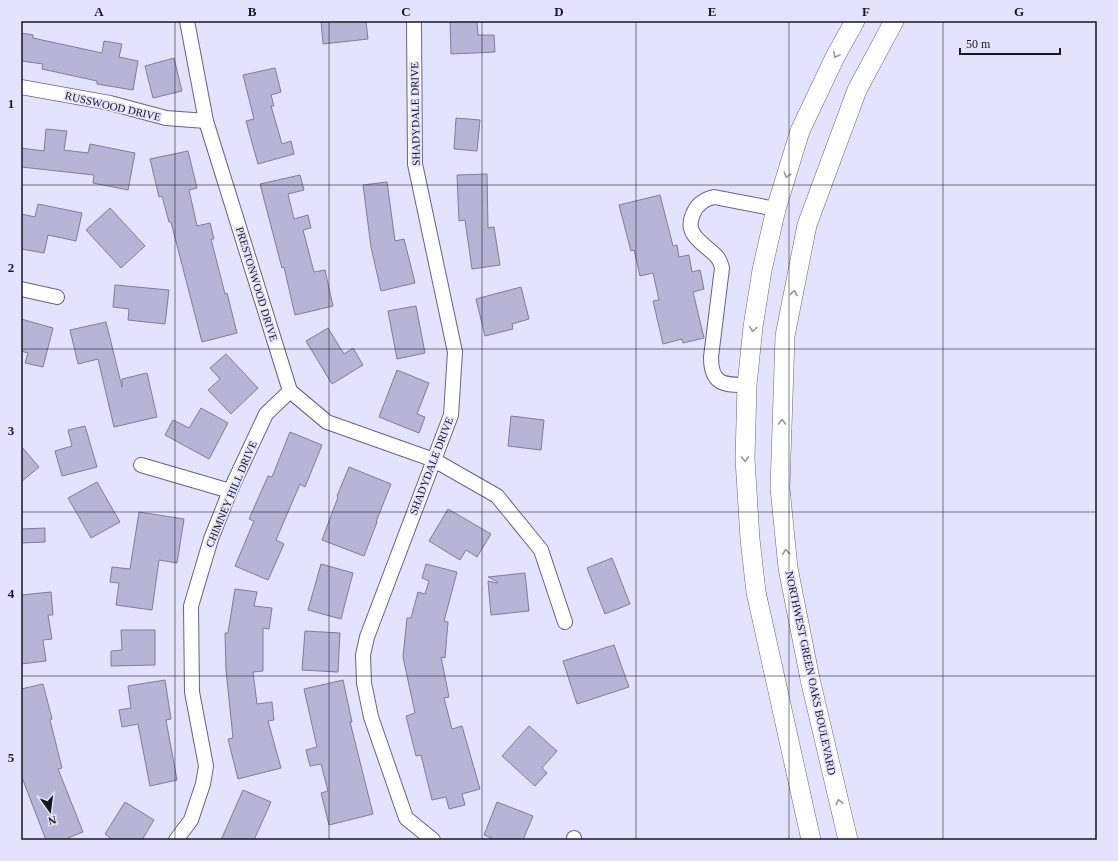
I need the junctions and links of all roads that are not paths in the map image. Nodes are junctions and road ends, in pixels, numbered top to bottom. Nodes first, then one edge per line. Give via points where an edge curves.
1 (187, 21) edge
2 (414, 21) edge
3 (855, 21) edge
4 (894, 21) edge
5 (21, 87) edge
6 (206, 122) junction
7 (776, 209) junction
8 (21, 289) edge
9 (57, 297) dead end
10 (747, 385) junction
11 (290, 391) junction
12 (434, 460) junction
13 (142, 465) dead end
14 (230, 492) junction
15 (566, 622) dead end
16 (176, 840) edge
17 (433, 840) edge
18 (811, 840) edge
19 (848, 840) edge

1 - 6 street, PRESTONWOOD DRIVE
2 - 12 street, SHADYDALE DRIVE via 415,164 455,352 451,415
3 -> 7 main road via 800,131
19 -> 4 main road, NORTHWEST GREEN OAKS BOULEVARD via 810,679 788,568 780,488 785,336 807,224 857,90
5 - 6 street, RUSSWOOD DRIVE via 110,103 166,118
6 - 11 street, PRESTONWOOD DRIVE
7 -> 10 main road via 762,270
7 - 10 street via 717,197 708,199 696,208 690,219 695,236 717,256 721,264 711,365 715,377 726,384
8 - 9 street
10 -> 18 main road via 745,459 756,592
11 - 12 street via 327,422
11 - 14 street, CHIMNEY HILL DRIVE via 266,414
12 - 15 street via 497,496 541,550
12 - 17 street, SHADYDALE DRIVE via 367,637 363,655 364,683 371,717 406,818
13 - 14 street
14 - 16 street, CHIMNEY HILL DRIVE via 211,539 191,606 192,692 206,766 203,784 190,820

